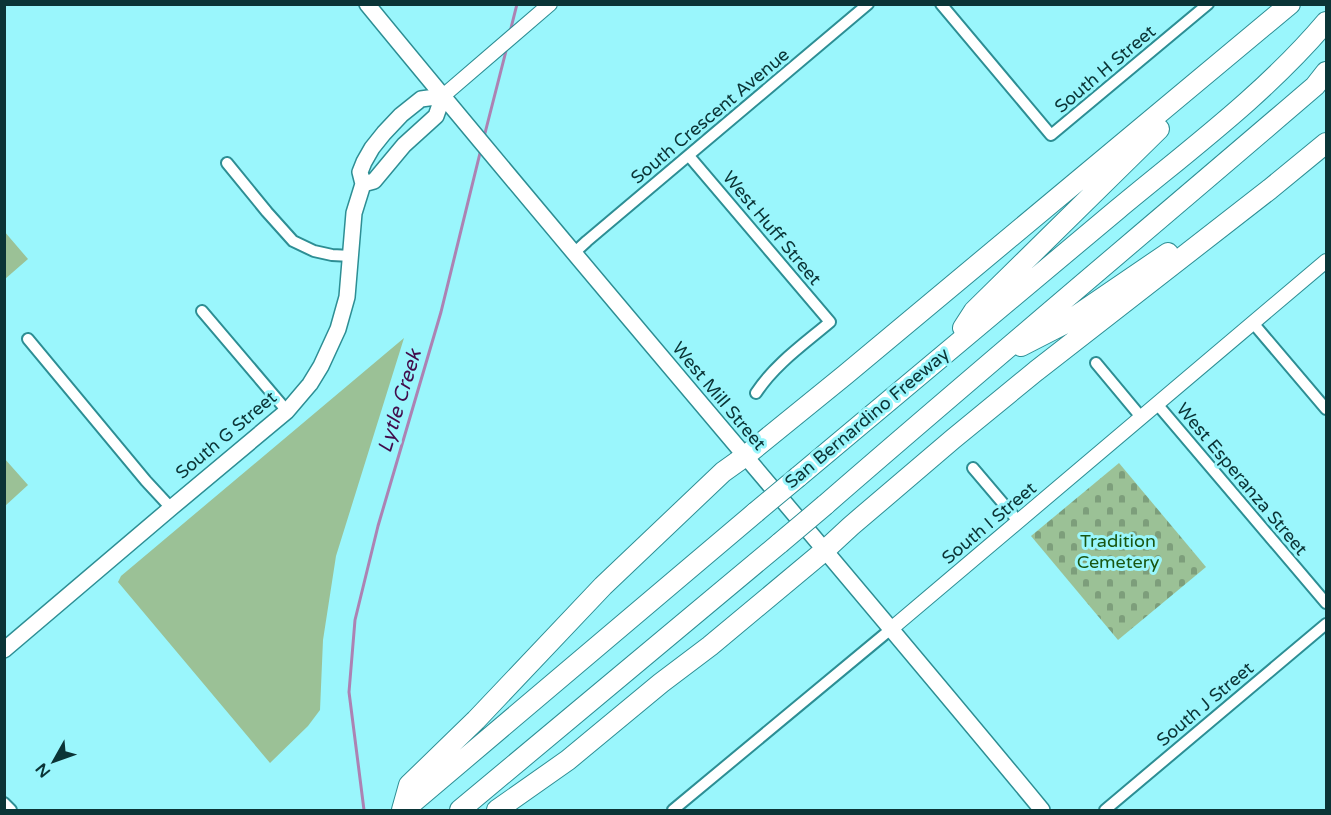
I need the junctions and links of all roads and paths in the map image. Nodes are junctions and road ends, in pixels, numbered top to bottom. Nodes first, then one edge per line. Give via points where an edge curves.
1 (367, 4) edge
2 (868, 4) edge
3 (941, 4) edge
4 (1208, 4) edge
5 (1290, 4) edge
6 (1297, 4) edge
7 (547, 7) edge
8 (1194, 10) edge
9 (1326, 22) edge
10 (1326, 72) edge
11 (443, 96) junction
12 (1326, 132) edge
13 (1326, 143) edge
14 (689, 156) junction
15 (227, 164) dead end
16 (363, 184) junction
17 (574, 253) junction
18 (351, 256) junction
19 (1326, 261) edge
20 (202, 311) dead end
21 (1253, 323) junction
22 (28, 339) dead end
23 (951, 348) junction
24 (989, 363) junction
25 (1096, 363) dead end
26 (756, 393) dead end
27 (1157, 404) junction
28 (1326, 409) edge
29 (287, 411) junction
30 (1141, 417) junction
31 (744, 457) junction
32 (973, 468) dead end
33 (171, 508) junction
34 (1018, 521) junction
35 (824, 551) junction
36 (1326, 603) edge
37 (1326, 624) edge
38 (891, 629) junction
39 (4, 650) edge
40 (4, 803) edge
41 (11, 810) edge
42 (403, 810) edge
43 (460, 810) edge
44 (497, 810) edge
45 (673, 810) edge
46 (1042, 810) edge
47 (1105, 810) edge

1 - 11 main road, West Mill Street
2 - 14 street, South Crescent Avenue
3 - 8 street, South H Street via 1051,135
4 - 8 street, South H Street
5 - 31 highway
6 - 23 highway via 1172,116 974,311
7 - 11 street, South G Street
9 - 23 highway, San Bernardino Freeway via 1243,105
10 - 24 highway, San Bernardino Freeway via 1234,156
11 - 16 main road, South G Street via 436,116 404,145 374,181
11 - 16 main road, South G Street via 421,99 384,133 364,162 360,172
11 - 17 main road, West Mill Street
12 - 24 highway via 1196,232 1064,324
13 - 35 highway via 1036,370
14 - 17 street, South Crescent Avenue
14 - 26 street, West Huff Street via 830,322 780,364
15 - 18 street via 293,241 314,251
16 - 18 main road, South G Street via 354,213
17 - 31 main road, West Mill Street
18 - 29 main road, South G Street via 339,329 310,384
19 - 21 street, South I Street
20 - 29 street
21 - 27 street, South I Street
21 - 28 street
22 - 33 street
23 - 42 highway, San Bernardino Freeway, bridge
24 - 43 highway, San Bernardino Freeway, bridge
25 - 30 street
27 - 30 street, South I Street
27 - 36 street, West Esperanza Street
29 - 33 main road, South G Street
30 - 34 street, South I Street
31 - 35 main road, West Mill Street
31 - 42 highway via 625,564 409,785
32 - 34 street
33 - 39 main road, South G Street
34 - 38 street, South I Street
35 - 38 main road, West Mill Street
35 - 44 highway via 568,760
37 - 47 street, South J Street
38 - 45 street, South I Street
38 - 46 main road, West Mill Street
40 - 41 street

